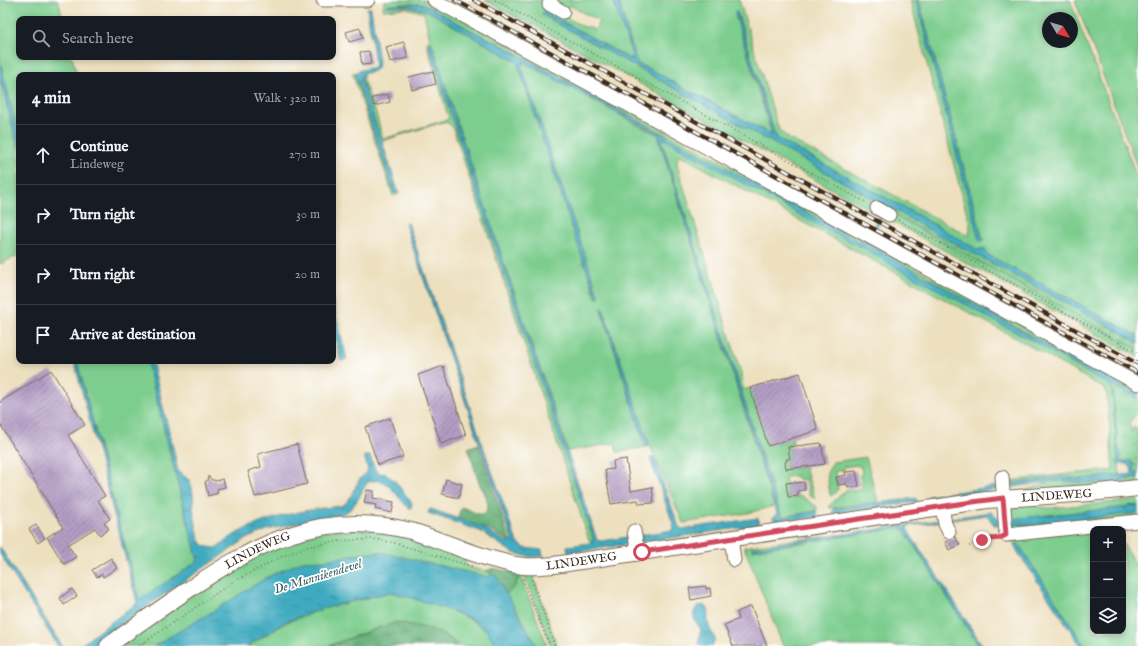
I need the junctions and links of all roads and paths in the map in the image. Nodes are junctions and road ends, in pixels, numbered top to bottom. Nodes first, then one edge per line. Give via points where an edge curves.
1 (323, 0) edge
2 (368, 0) edge
3 (434, 0) edge
4 (495, 0) edge
5 (551, 0) edge
6 (563, 12) dead end
7 (877, 208) joint
8 (889, 215) joint
9 (1138, 353) edge
10 (1138, 384) edge
11 (1138, 488) edge
12 (1003, 492) junction
13 (1138, 521) edge
14 (1003, 534) junction
15 (731, 538) junction
16 (968, 546) dead end
17 (734, 560) dead end
18 (476, 568) dead end
19 (526, 570) junction
20 (108, 646) edge
21 (139, 646) edge
22 (550, 646) edge
23 (555, 646) edge

1 - 2 street
3 - 10 street
4 - 7 path
5 - 6 street via 549,4
7 - 8 street
8 - 9 path
11 - 12 main road, LINDEWEG via 1090,493
12 - 14 street
12 - 15 main road, LINDEWEG via 945,519
13 - 14 street
14 - 16 path
15 - 17 street
15 - 19 main road, LINDEWEG via 636,540 554,565
18 - 21 path via 379,540 340,541 306,547 233,582
19 - 20 main road, LINDEWEG via 522,566 402,529 362,524 323,526 274,540 238,559
19 - 22 path via 527,591
19 - 23 path via 533,582

